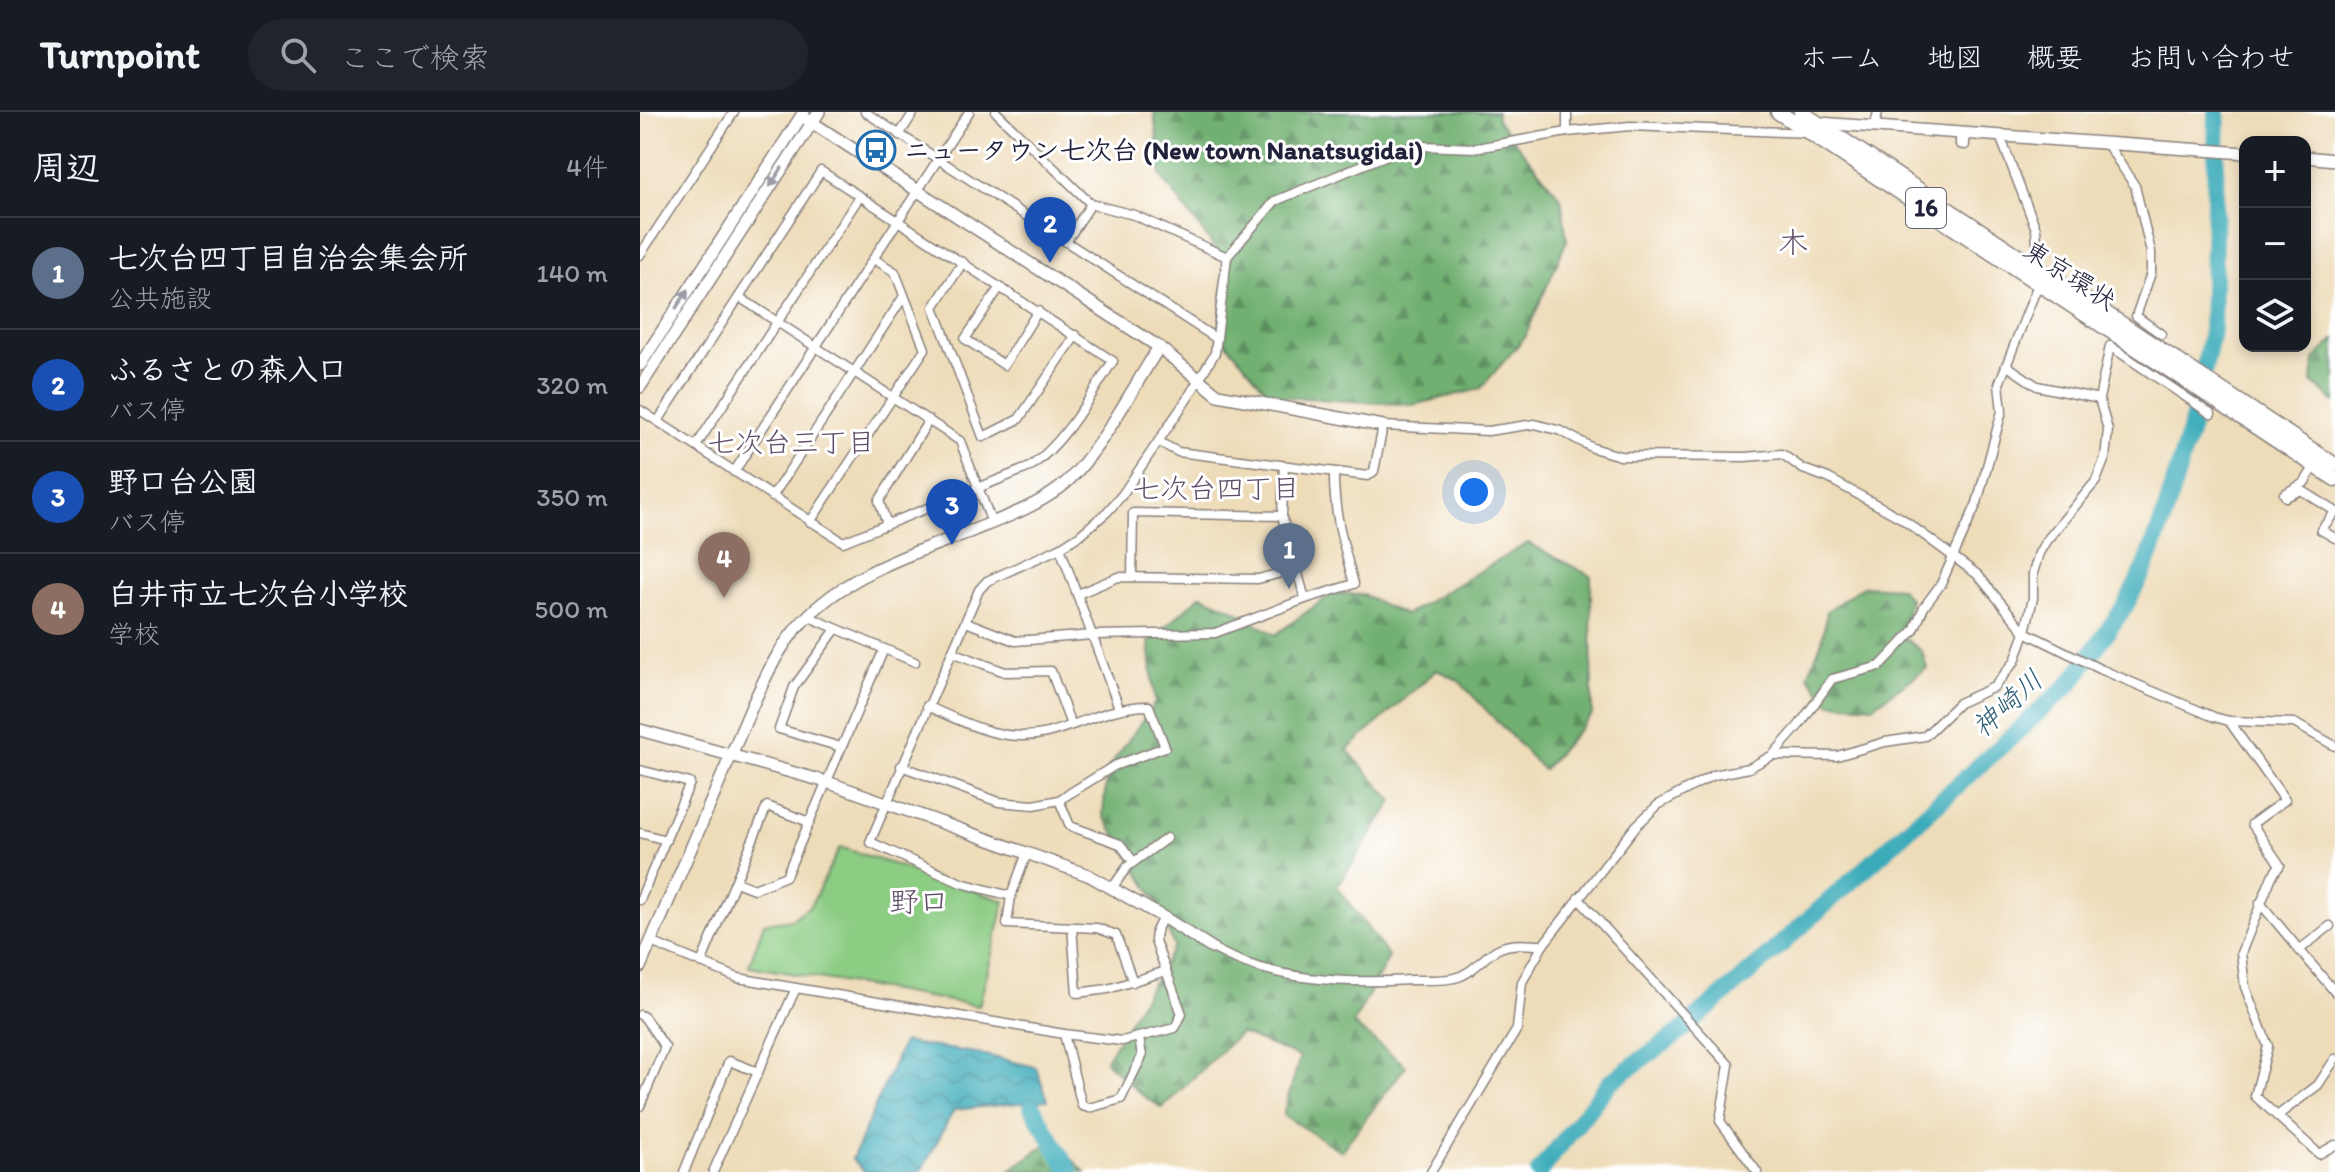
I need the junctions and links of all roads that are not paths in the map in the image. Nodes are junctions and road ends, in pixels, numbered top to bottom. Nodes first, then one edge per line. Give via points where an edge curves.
1 (734, 112) edge
2 (865, 112) edge
3 (914, 112) edge
4 (969, 112) edge
5 (996, 112) edge
6 (1567, 112) edge
7 (1778, 112) edge
8 (1801, 112) edge
9 (1878, 112) edge
10 (807, 115) edge
11 (1815, 120) edge
12 (1874, 128) junction
13 (1567, 132) junction
14 (899, 135) junction
15 (2000, 136) junction
16 (2107, 144) junction
17 (2239, 153) edge
18 (2311, 158) edge
19 (937, 160) junction
20 (2335, 160) edge
21 (917, 190) junction
22 (860, 196) junction
23 (1091, 204) junction
24 (897, 220) junction
25 (1066, 242) junction
26 (640, 255) edge
27 (1227, 257) junction
28 (874, 259) junction
29 (963, 262) junction
30 (2039, 268) junction
31 (2040, 285) junction
32 (1000, 287) junction
33 (904, 296) junction
34 (739, 297) junction
35 (1038, 311) junction
36 (777, 321) junction
37 (2161, 334) dead end
38 (1076, 335) junction
39 (1217, 339) junction
40 (817, 346) junction
41 (1159, 347) junction
42 (640, 365) edge
43 (2006, 365) junction
44 (854, 371) junction
45 (2188, 374) junction
46 (1200, 379) junction
47 (640, 387) edge
48 (893, 397) junction
49 (2099, 399) junction
50 (2215, 401) junction
51 (640, 410) edge
52 (929, 420) junction
53 (658, 421) junction
54 (1383, 426) junction
55 (1159, 442) junction
56 (696, 446) junction
57 (2335, 465) edge
58 (1284, 466) junction
59 (2315, 466) junction
60 (734, 472) junction
61 (1334, 472) junction
62 (2335, 479) edge
63 (979, 489) junction
64 (772, 497) junction
65 (2335, 512) edge
66 (1282, 516) junction
67 (810, 522) junction
68 (992, 523) junction
69 (887, 524) junction
70 (2335, 538) edge
71 (1060, 548) junction
72 (1951, 556) junction
73 (1296, 569) junction
74 (1132, 577) junction
75 (1078, 594) junction
76 (1305, 599) junction
77 (807, 616) junction
78 (966, 622) junction
79 (836, 629) junction
80 (2025, 632) junction
81 (1093, 635) junction
82 (884, 649) junction
83 (952, 652) junction
84 (915, 662) dead end
85 (927, 706) junction
86 (1119, 708) junction
87 (2229, 721) junction
88 (1071, 725) junction
89 (640, 730) edge
90 (2335, 746) edge
91 (841, 747) junction
92 (732, 754) junction
93 (1773, 755) junction
94 (901, 766) junction
95 (640, 770) edge
96 (827, 782) junction
97 (1059, 800) junction
98 (886, 803) junction
99 (809, 822) junction
100 (640, 833) edge
101 (1167, 838) dead end
102 (666, 840) junction
103 (1027, 853) junction
104 (1133, 861) junction
105 (736, 882) junction
106 (1113, 887) junction
107 (1011, 896) junction
108 (1578, 898) junction
109 (640, 900) edge
110 (2260, 903) junction
111 (1163, 917) junction
112 (2330, 926) dead end
113 (1072, 927) junction
114 (647, 942) edge
115 (1543, 945) junction
116 (1212, 948) joint
117 (2299, 950) junction
118 (701, 963) junction
119 (640, 967) edge
120 (1166, 971) junction
121 (1133, 982) junction
122 (796, 988) junction
123 (2335, 992) edge
124 (640, 1015) edge
125 (1064, 1034) junction
126 (1139, 1038) junction
127 (2335, 1059) edge
128 (758, 1072) junction
129 (640, 1106) edge
130 (2277, 1116) junction
131 (2335, 1145) edge
132 (684, 1172) edge
133 (713, 1172) edge
134 (1431, 1172) edge
135 (1757, 1172) edge

1 - 26 street
2 - 14 street
3 - 14 street
4 - 19 street
5 - 23 street
6 - 13 street
7 - 11 highway, 東京環状 / 16
8 - 11 highway, 東京環状 / 16
9 - 12 street
10 - 21 street
42 -> 10 street
10 -> 47 street
11 - 12 street
11 - 13 street via 1768,134 1630,126
11 - 30 highway, 東京環状 / 16
11 - 31 highway, 東京環状 / 16
12 - 15 street
13 - 27 street via 1476,148 1402,149 1275,201
14 - 19 street
15 - 16 street
15 - 30 street via 2036,229
16 - 17 street
16 - 37 street via 2135,186 2151,252 2151,273 2136,316
18 - 20 street
19 - 21 street
19 - 25 street
21 - 24 street
21 - 41 street
22 - 24 street
22 - 34 street via 821,171
22 - 36 street
23 - 25 street
23 - 27 street via 1134,215
24 - 28 street
24 - 29 street
25 - 39 street
27 - 39 street
28 - 33 street via 895,272
28 - 40 street
29 - 32 street
29 - 38 street via 934,307 983,437 1019,419
30 - 31 street
30 - 45 highway, 東京環状 / 16
31 - 43 street
31 - 45 highway, 東京環状 / 16
32 - 35 street
32 - 35 street via 965,339 1004,365
33 - 44 street
33 - 48 street via 925,349
34 - 36 street
34 - 53 street
35 - 38 street
36 - 40 street
36 - 56 street
38 - 63 street via 1113,361 1048,454
39 - 46 street
40 - 44 street
40 - 60 street
41 - 46 street
41 - 68 street via 1091,453 1063,486
43 - 49 street via 2037,386
43 - 72 street via 1999,384 2002,411 1997,436 1977,503
44 - 48 street
44 - 64 street
45 - 50 highway, 東京環状 / 16
46 - 54 street via 1218,395
46 - 55 street
48 - 52 street
48 - 67 street
49 - 50 street via 2110,346 2183,395
49 - 80 street via 2108,430 2105,458 2096,481 2039,553
50 - 57 highway, 東京環状 / 16
50 - 59 highway, 東京環状 / 16
51 - 53 street
52 - 63 street via 960,441
52 - 69 street via 879,501
53 - 56 street
54 - 61 street via 1374,471 1368,476
54 - 72 street via 1488,431 1535,424 1620,456 1782,454 1901,518
55 - 58 street via 1178,452
55 - 71 street via 1107,512
56 - 60 street
58 - 61 street
58 - 66 street
59 - 62 highway, 東京環状 / 16
59 - 65 street via 2304,483 2284,494 2301,490
60 - 64 street
61 - 76 street via 1333,494 1354,584
63 - 68 street
63 - 69 street
64 - 67 street
65 - 70 street via 2321,530
66 - 73 street
66 - 74 street via 1133,513
67 - 69 street via 843,542
68 - 77 street via 863,575
71 - 75 street
71 - 78 street via 987,581
72 - 80 street via 1978,575
72 - 93 street via 1914,630 1880,666 1832,679
73 - 74 street via 1258,579
73 - 76 street
74 - 75 street via 1118,577
75 - 81 street
76 - 81 street via 1215,633
77 - 79 street
77 - 92 street via 768,672
78 - 81 street via 1015,641
78 - 83 street
79 - 82 street
79 - 91 street via 794,687 779,729
80 - 87 street
80 - 93 street via 2015,661 1994,687 1959,703 1925,736 1837,756
81 - 86 street
82 - 84 street
82 - 91 street
83 - 85 street
83 - 88 street via 1005,672 1051,671
85 - 88 street via 999,734 1032,735
85 - 94 street
86 - 88 street
86 - 97 street via 1149,706 1165,747 1114,766
87 - 90 street via 2294,723
87 - 110 street via 2285,800 2252,824 2280,865
89 - 92 street
91 - 96 street
92 - 96 street
92 - 114 street
93 - 108 street via 1749,768 1714,775 1658,805
94 - 97 street via 999,802 1034,805
94 - 98 street
95 - 102 street via 690,783
96 - 98 street
96 - 99 street
97 - 104 street via 1070,826 1120,844
98 - 103 street
98 - 107 street via 870,842 961,883
99 - 105 street via 786,876 754,889
99 - 105 street via 767,806
100 - 102 street
101 - 104 street
102 - 109 street
103 - 106 street
103 - 107 street
104 - 106 street
105 - 118 street
106 - 111 street
107 - 113 street via 1007,924
108 - 115 street
108 - 135 street via 1729,1065 1720,1115 1723,1128
110 - 117 street
110 - 130 street via 2241,953 2242,972 2268,1046 2255,1096
111 - 116 street
111 - 120 street via 1155,941
112 - 117 street
113 - 121 street via 1116,935
113 - 121 street via 1077,993
114 - 118 street
114 - 119 street
115 - 116 street via 1499,948 1469,973 1454,978 1385,982 1295,976
115 - 134 street via 1522,982 1517,1029
117 - 123 street
118 - 122 street via 738,978
120 - 121 street
120 - 126 street via 1182,1014 1175,1028
122 - 125 street
122 - 128 street
124 - 129 street via 665,1047
125 - 126 street via 1108,1042
125 - 126 street via 1082,1106 1089,1108 1121,1099 1142,1056
127 - 130 street via 2318,1085
128 - 132 street via 729,1061
128 - 133 street
130 - 131 street via 2319,1154

